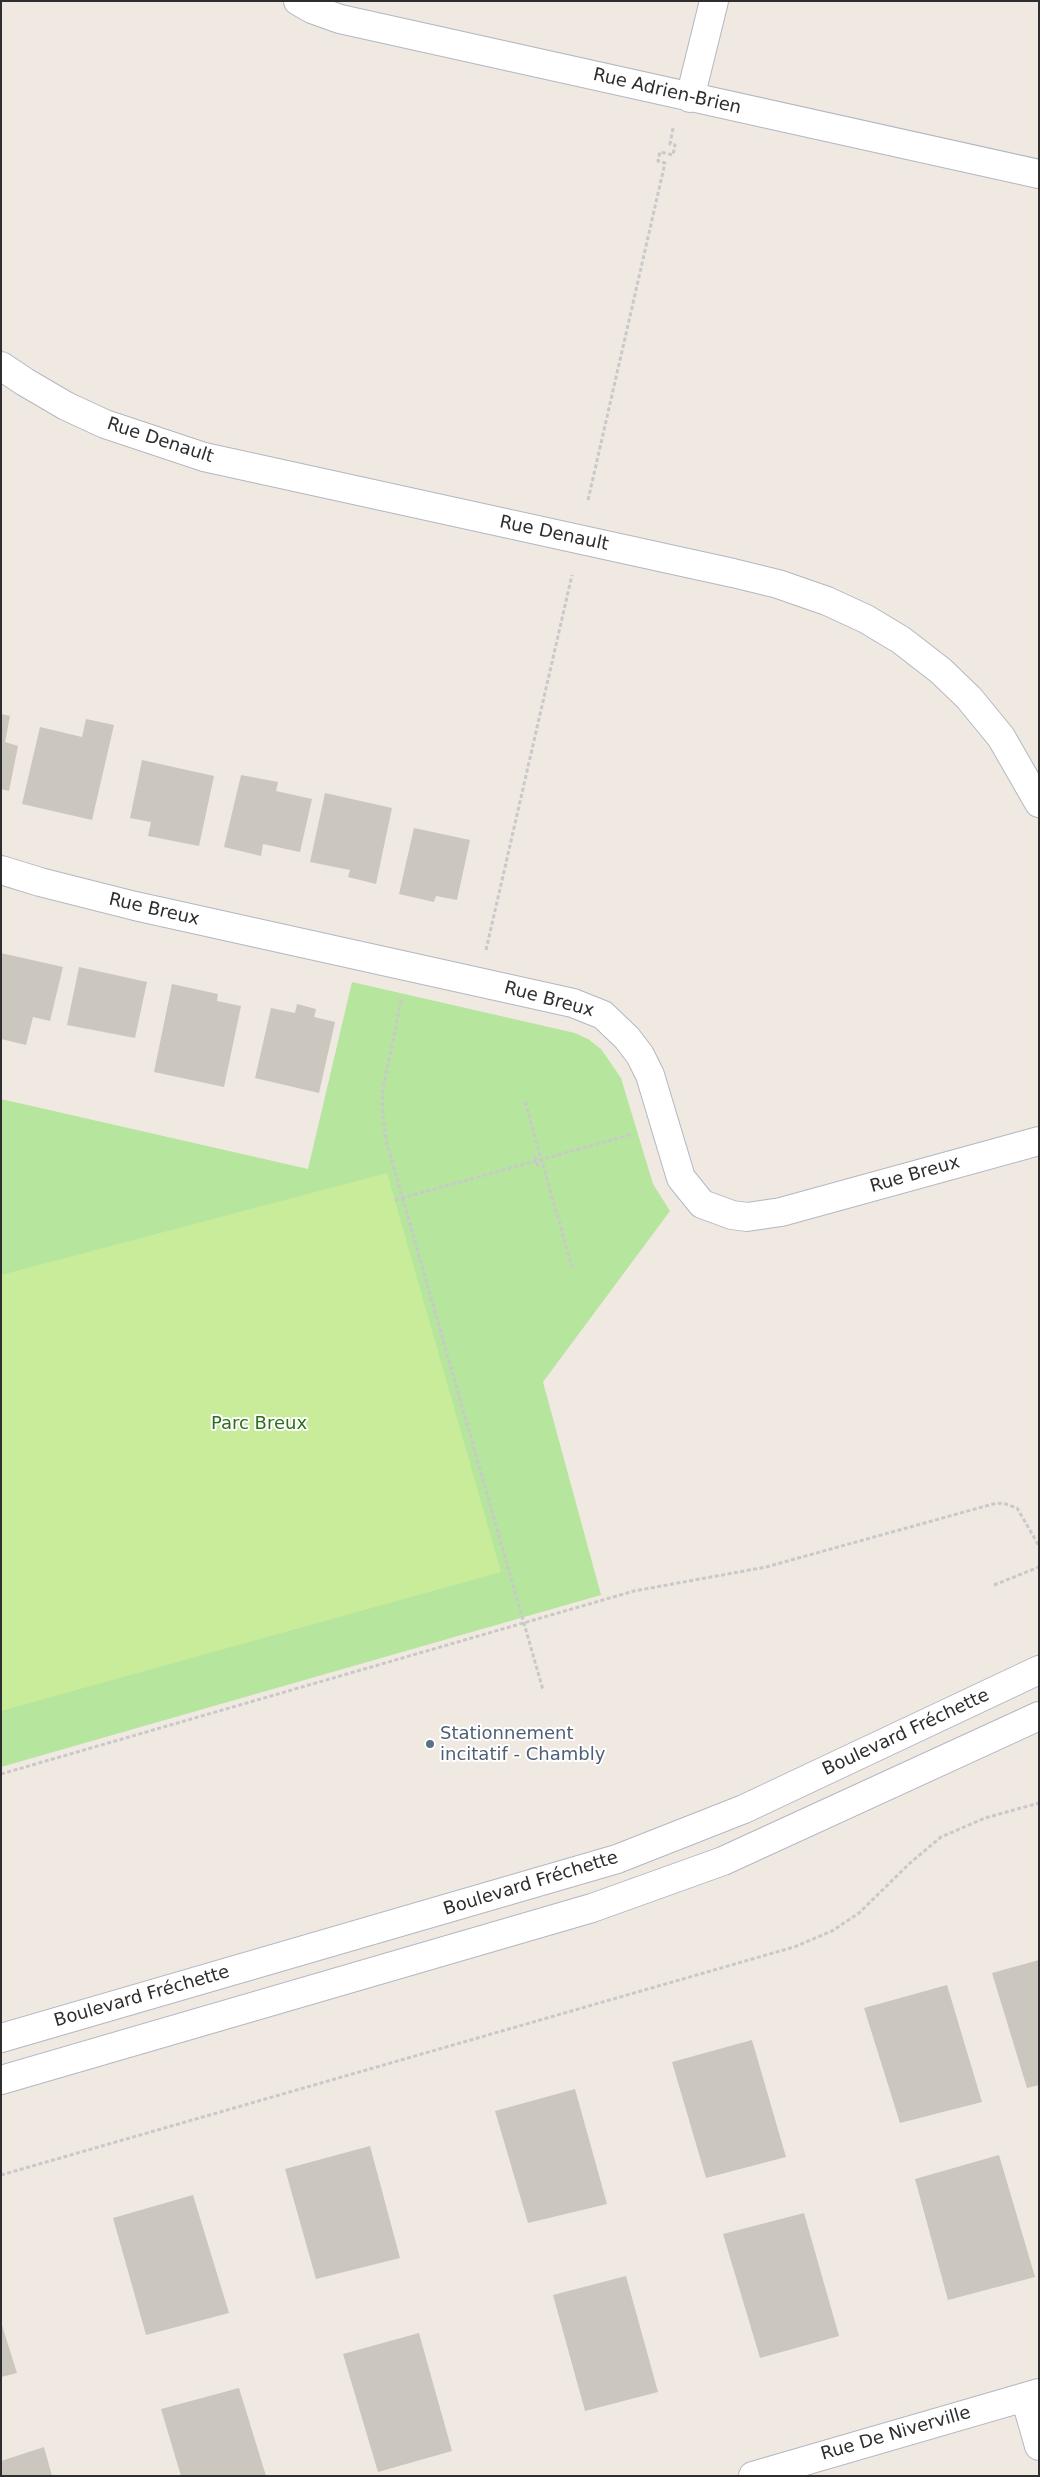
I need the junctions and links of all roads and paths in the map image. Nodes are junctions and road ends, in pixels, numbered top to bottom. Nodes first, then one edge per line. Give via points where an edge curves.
1 (298, 1) edge
2 (714, 1) edge
3 (690, 98) junction
4 (674, 122) dead end
5 (1039, 174) edge
6 (1, 366) edge
7 (588, 500) dead end
8 (572, 575) dead end
9 (1039, 803) edge
10 (1, 870) edge
11 (485, 955) dead end
12 (402, 993) dead end
13 (525, 1102) dead end
14 (639, 1133) dead end
15 (1039, 1141) edge
16 (535, 1156) dead end
17 (542, 1159) junction
18 (536, 1161) junction
19 (538, 1167) dead end
20 (402, 1198) junction
21 (395, 1200) dead end
22 (572, 1267) dead end
23 (1039, 1546) edge
24 (1039, 1567) edge
25 (994, 1585) dead end
26 (524, 1624) junction
27 (1039, 1670) edge
28 (543, 1690) dead end
29 (1039, 1716) edge
30 (1, 1774) edge
31 (1039, 1803) edge
32 (1, 2038) edge
33 (1, 2080) edge
34 (1, 2175) edge
35 (1032, 2395) edge
36 (1039, 2446) edge
37 (752, 2476) edge

1 - 3 street, Rue Adrien-Brien via 312,10 340,19
2 - 3 street
3 - 5 street, Rue Adrien-Brien
4 - 7 path via 670,144 674,145 673,155 660,152 658,161 665,163
6 - 9 street, Rue Denault via 66,406 105,424 204,456 733,573 827,601 901,640 941,671 1001,736
8 - 11 path
10 - 15 street, Rue Breux via 101,898 573,1003 595,1012 616,1026 640,1055 650,1075 681,1178 702,1204 732,1215 781,1212
12 - 20 path via 382,1108 386,1140
13 - 17 path
14 - 17 path
16 - 18 path
17 - 18 path
17 - 22 path
18 - 19 path
18 - 20 path
20 - 21 path
20 - 26 path
23 - 26 path via 1017,1508 993,1504 799,1559 733,1575 642,1589
24 - 25 path
26 - 28 path
26 - 30 path
27 - 32 street, Boulevard Fréchette via 744,1809 617,1859
29 - 33 street via 723,1861 592,1908
31 - 34 path via 1012,1809 941,1837 859,1913 832,1931 794,1947
35 - 36 street
35 - 37 street, Rue De Niverville

